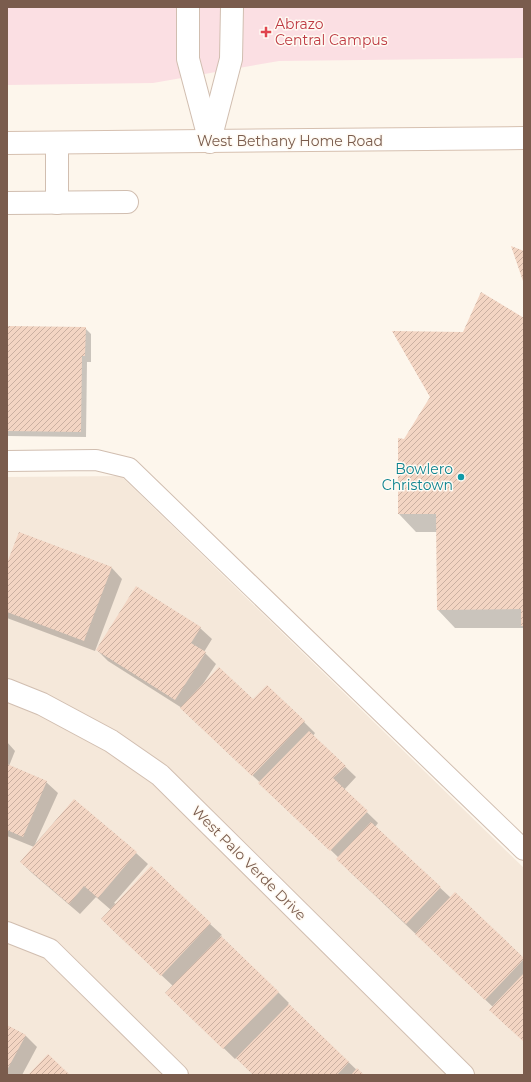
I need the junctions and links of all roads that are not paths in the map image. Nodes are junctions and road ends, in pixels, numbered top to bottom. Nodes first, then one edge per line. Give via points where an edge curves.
1 (188, 7) edge
2 (232, 7) edge
3 (524, 138) edge
4 (210, 142) junction
5 (7, 143) edge
6 (57, 143) junction
7 (127, 202) dead end
8 (7, 203) edge
9 (57, 203) junction
10 (7, 461) edge
11 (7, 690) edge
12 (524, 850) edge
13 (7, 932) edge
14 (178, 1075) edge
15 (463, 1075) edge

1 - 4 street via 188,59
2 - 4 street via 231,59
3 - 4 street, West Bethany Home Road
4 - 6 street, West Bethany Home Road
5 - 6 street, West Bethany Home Road
6 - 9 street
7 - 9 street
8 - 9 street
10 - 12 lane via 96,460 129,468
11 - 15 street, West Palo Verde Drive via 42,704 111,742 160,775
13 - 14 lane via 50,949

